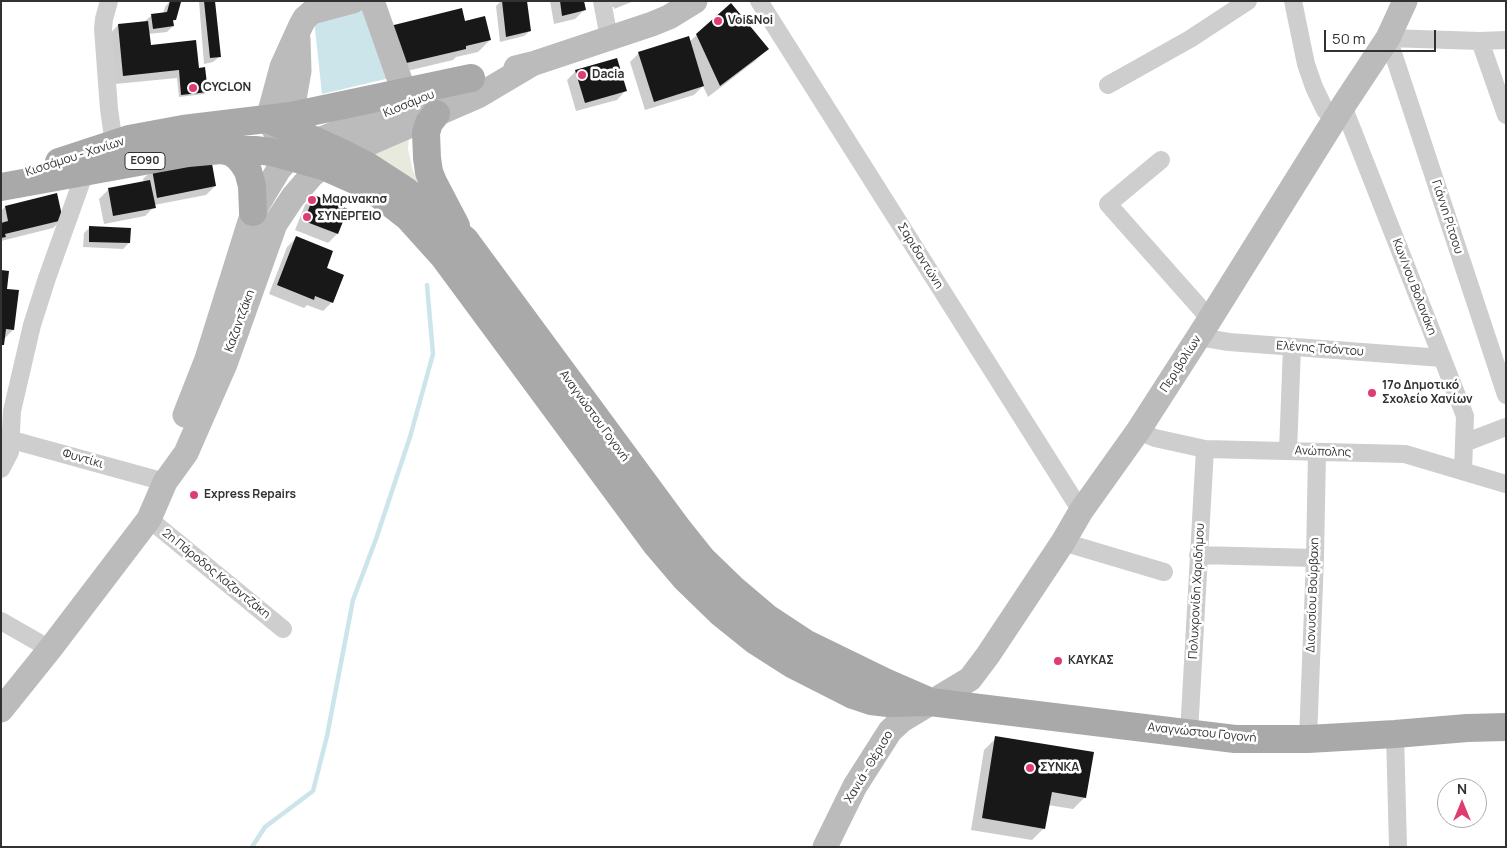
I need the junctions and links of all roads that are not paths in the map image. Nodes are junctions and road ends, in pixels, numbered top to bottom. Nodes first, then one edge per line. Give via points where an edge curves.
1 (109, 1) edge
2 (353, 1) edge
3 (372, 1) edge
4 (602, 1) edge
5 (695, 1) edge
6 (759, 1) edge
7 (1248, 1) edge
8 (1293, 1) edge
9 (1405, 1) edge
10 (609, 38) junction
11 (1388, 38) junction
12 (1506, 40) edge
13 (1480, 41) junction
14 (532, 64) junction
15 (471, 78) junction
16 (1108, 85) dead end
17 (404, 92) junction
18 (1339, 113) junction
19 (436, 114) junction
20 (1506, 115) edge
21 (283, 121) junction
22 (316, 140) junction
23 (114, 144) junction
24 (221, 150) junction
25 (290, 157) junction
26 (334, 160) junction
27 (1161, 160) dead end
28 (83, 164) junction
29 (1, 181) edge
30 (1, 187) edge
31 (253, 212) junction
32 (465, 240) junction
33 (1204, 328) junction
34 (1292, 347) junction
35 (1442, 358) junction
36 (1506, 396) edge
37 (1506, 427) edge
38 (1138, 431) junction
39 (6, 438) edge
40 (1464, 443) junction
41 (1205, 449) junction
42 (1288, 451) junction
43 (1317, 452) junction
44 (1, 469) edge
45 (1463, 471) junction
46 (165, 482) junction
47 (1506, 484) edge
48 (1081, 511) junction
49 (149, 519) junction
50 (1063, 542) junction
51 (1198, 555) junction
52 (1315, 558) junction
53 (1164, 572) dead end
54 (1, 621) edge
55 (283, 629) dead end
56 (50, 649) junction
57 (930, 702) junction
58 (1, 710) edge
59 (1506, 727) edge
60 (1189, 733) junction
61 (1395, 734) junction
62 (1308, 739) junction
63 (825, 847) edge
64 (1398, 847) edge

1 - 23 street via 103,29
2 - 21 main road via 312,12 305,18 282,66
3 - 17 main road
4 - 10 street
5 - 10 main road, Κισσάμου / ΕΟ90 via 661,20
6 - 48 street, Σαριδαντώνη
7 - 16 street via 1190,40
8 - 18 street, Κων/νου Βολανάκη via 1314,87 1325,110
9 - 11 main road, Περιβολίων
10 - 14 main road, Κισσάμου / ΕΟ90
11 - 13 street
11 - 18 main road, Περιβολίων
11 - 36 street, Γιάννη Ρίτσου
12 - 13 street
13 - 20 street
14 - 15 main road, Κισσάμου / ΕΟ90
14 - 19 main road, Κισσάμου / ΕΟ90 via 478,96
15 - 17 main road, ΕΟ90
15 - 22 main road, Κισσάμου / ΕΟ90
17 - 21 main road, ΕΟ90
18 - 33 main road, Περιβολίων
18 - 35 street, Κων/νου Βολανάκη
19 - 26 main road, Κισσάμου / ΕΟ90
19 - 32 main road via 426,133 430,172
21 - 22 main road, Αναγνώστου Γογονή
21 - 23 main road, Κισσάμου - Χανίων / ΕΟ90 via 183,129
21 - 25 main road
22 - 25 main road, Κισσάμου / ΕΟ90
22 - 26 main road, Αναγνώστου Γογονή
23 - 28 main road, Κισσάμου - Χανίων / ΕΟ90
24 - 25 main road, Κισσάμου - Χανίων / ΕΟ90 via 255,150
24 - 28 main road, Κισσάμου - Χανίων / ΕΟ90
24 - 31 main road via 231,152 244,163 252,186
25 - 26 main road, ΕΟ90
25 - 31 main road, Καζαντζάκη via 271,180
26 - 32 main road, Αναγνώστου Γογονή via 369,167 406,191
26 - 46 main road, Καζαντζάκη via 306,181 275,224 225,364 186,453
26 - 57 main road, Αναγνώστου Γογονή via 393,205 438,250 656,544 720,612 792,664 853,695 888,703
27 - 33 street via 1108,204
28 - 29 main road, Κισσάμου - Χανίων / ΕΟ90
28 - 30 main road, Κισσάμου - Χανίων / ΕΟ90
28 - 39 street via 32,325
31 - 46 main road, Καζαντζάκη via 207,358 171,449
32 - 57 main road, Αναγνώστου Γογονή via 678,529 734,590 767,618 806,643
33 - 34 street, Ελένης Τσόντου via 1229,342
33 - 38 main road, Περιβολίων
34 - 35 street, Ελένης Τσόντου
34 - 42 street
35 - 40 street, Κων/νου Βολανάκη via 1465,416
37 - 40 street
38 - 41 street, Ανώπολης
38 - 48 main road, Περιβολίων
39 - 44 street via 10,452
39 - 46 street, Φυντίκι
40 - 45 street, Κων/νου Βολανάκη
41 - 42 street, Ανώπολης
41 - 51 street, Πολυχρονίδη Χαριδήμου
42 - 43 street, Ανώπολης
43 - 45 street, Ανώπολης via 1405,454
43 - 52 street, Διονυσίου Βούρβαχη
45 - 47 street, Ανώπολης
46 - 49 main road, Καζαντζάκη
48 - 50 main road, Περιβολίων
49 - 55 street, 2η Πάροδος Καζαντζάκη
49 - 56 main road, Καζαντζάκη
50 - 53 street
50 - 57 main road, Περιβολίων via 974,675
51 - 52 street
51 - 60 street, Πολυχρονίδη Χαριδήμου
52 - 62 street, Διονυσίου Βούρβαχη
54 - 56 street
56 - 58 main road, Καζαντζάκη
57 - 60 main road, Αναγνώστου Γογονή
57 - 63 main road, Χανιά - Θέρισο via 890,732 855,786
59 - 61 main road, Αναγνώστου Γογονή
60 - 62 main road, Αναγνώστου Γογονή via 1235,739
61 - 62 main road, Αναγνώστου Γογονή
61 - 64 street

